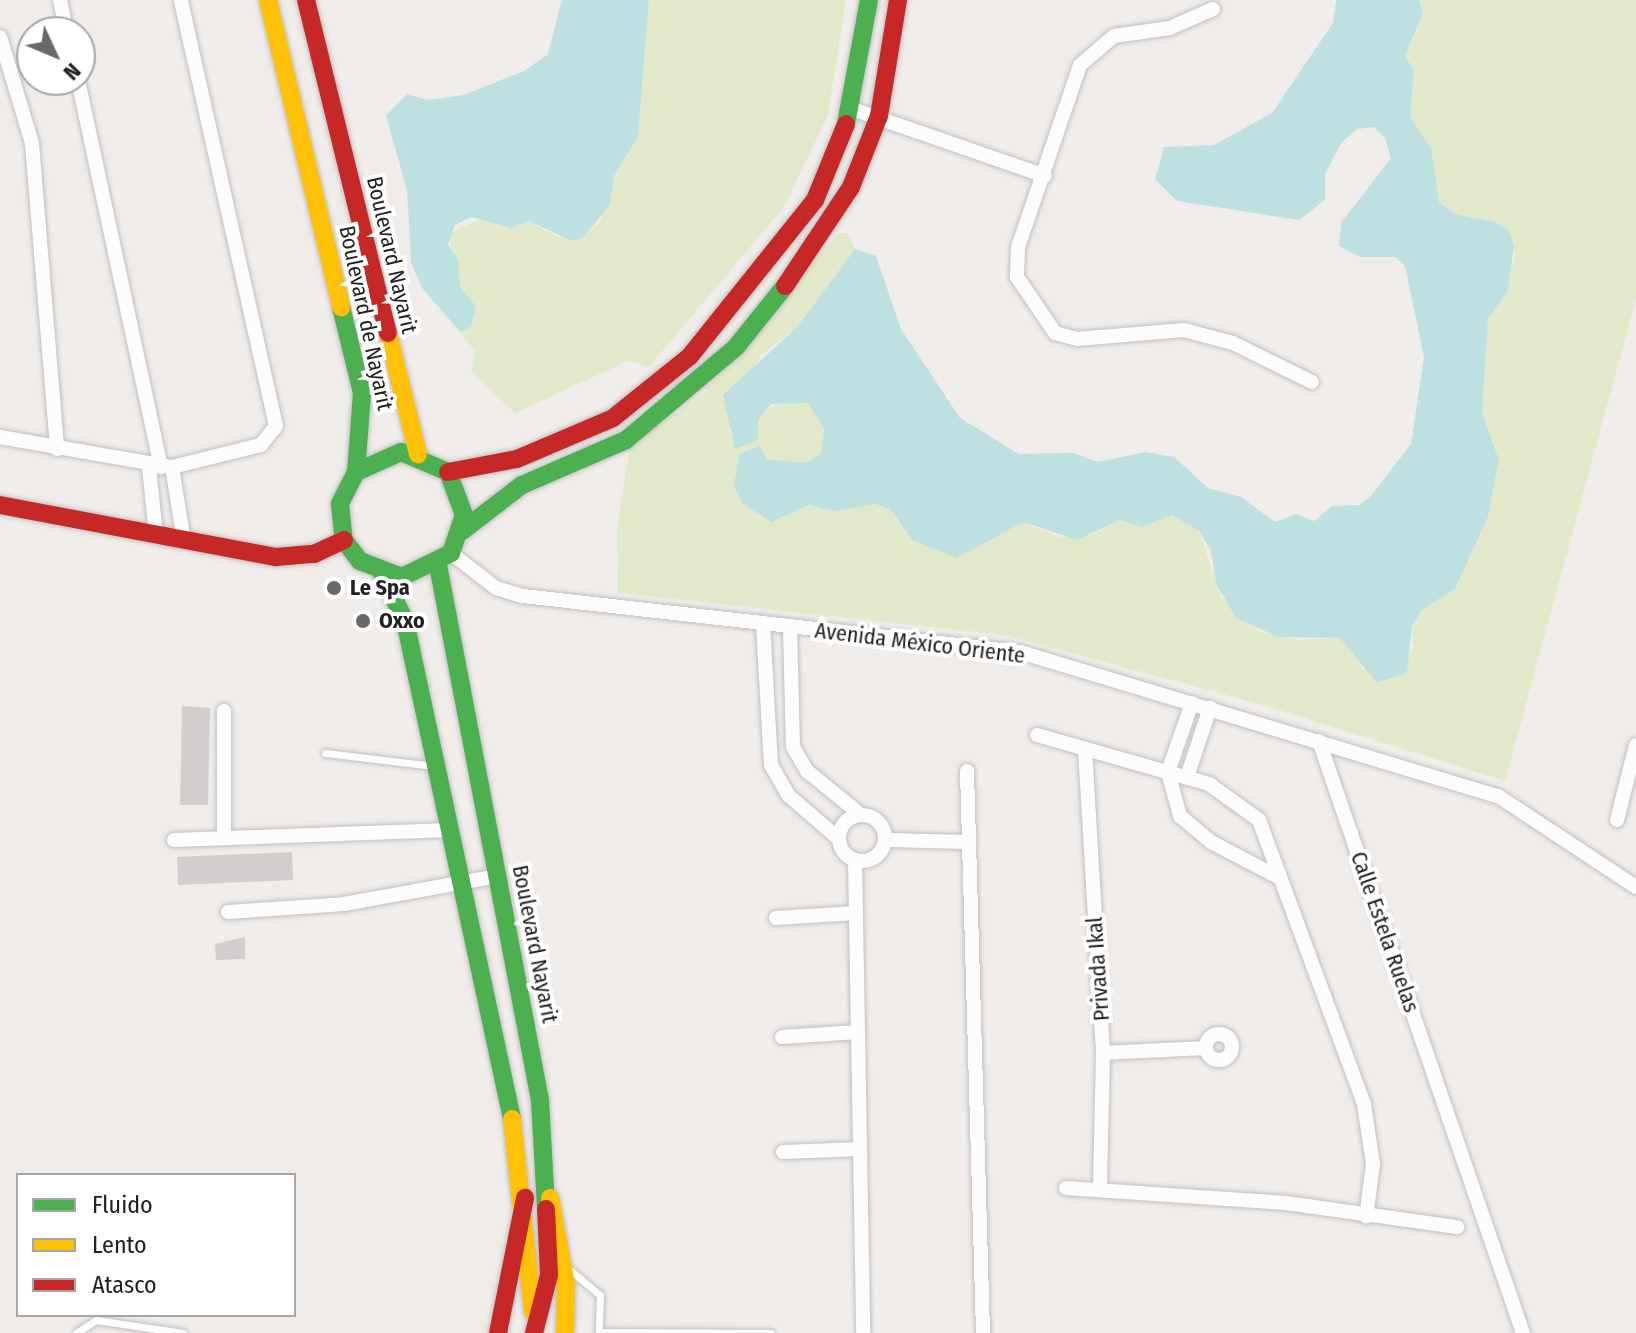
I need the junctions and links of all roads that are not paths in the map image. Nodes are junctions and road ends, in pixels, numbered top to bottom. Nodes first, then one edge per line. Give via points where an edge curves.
1 (181, 0) edge
2 (268, 0) edge
3 (306, 0) edge
4 (869, 0) edge
5 (898, 0) edge
6 (1213, 9) dead end
7 (0, 37) edge
8 (330, 92) junction
9 (81, 96) edge
10 (294, 102) junction
11 (852, 109) junction
12 (879, 116) junction
13 (1045, 176) junction
14 (1312, 382) dead end
15 (613, 418) junction
16 (0, 437) edge
17 (626, 440) junction
18 (57, 449) junction
19 (418, 454) junction
20 (161, 467) junction
21 (356, 472) junction
22 (448, 472) junction
23 (0, 505) edge
24 (462, 531) junction
25 (156, 535) junction
26 (344, 540) junction
27 (184, 541) junction
28 (444, 559) junction
29 (382, 574) junction
30 (763, 623) junction
31 (790, 626) junction
32 (1192, 703) junction
33 (1210, 708) junction
34 (224, 711) dead end
35 (1037, 735) dead end
36 (1319, 741) junction
37 (1636, 745) edge
38 (1085, 749) junction
39 (325, 753) dead end
40 (436, 766) junction
41 (967, 771) dead end
42 (1168, 772) junction
43 (1187, 777) junction
44 (860, 814) junction
45 (1617, 820) dead end
46 (450, 830) junction
47 (224, 838) junction
48 (839, 839) junction
49 (174, 840) dead end
50 (886, 840) junction
51 (969, 842) junction
52 (855, 860) junction
53 (498, 876) junction
54 (1280, 878) junction
55 (462, 883) junction
56 (1636, 887) edge
57 (228, 912) dead end
58 (856, 913) junction
59 (776, 918) dead end
60 (858, 1032) junction
61 (782, 1037) dead end
62 (1205, 1048) dead end
63 (1103, 1053) junction
64 (860, 1149) junction
65 (783, 1152) dead end
66 (1066, 1188) dead end
67 (1100, 1188) junction
68 (525, 1198) junction
69 (550, 1198) junction
70 (1366, 1217) junction
71 (1457, 1227) dead end
72 (564, 1268) junction
73 (76, 1333) edge
74 (183, 1333) edge
75 (498, 1333) edge
76 (534, 1333) edge
77 (565, 1333) edge
78 (599, 1333) edge
79 (771, 1333) edge
80 (863, 1333) edge
81 (983, 1333) edge
82 (1523, 1333) edge

1 - 20 street via 276,426 261,445
2 - 10 main road, Boulevard de Nayarit
3 - 8 main road, Boulevard Nayarit
4 - 11 main road
5 - 12 main road
6 - 13 street via 1170,28 1114,36 1093,50 1071,85
7 - 18 street via 32,143
8 - 10 main road
8 - 19 main road, Boulevard Nayarit
9 - 20 street
10 - 21 main road, Boulevard de Nayarit via 362,393
11 - 12 street
11 - 15 main road via 815,200 778,251 690,356
12 - 13 street
12 - 17 main road via 841,208 805,262 695,389
13 - 14 street via 1018,247 1017,277 1055,333 1077,339 1184,330 1233,343
15 - 17 main road
15 - 22 main road via 517,459
16 - 18 street
17 - 24 main road via 522,485
18 - 20 street
19 - 21 main road via 385,454
19 - 22 main road
20 - 25 street
20 - 27 street
21 - 26 main road, Boulevard de Nayarit via 340,504
22 - 24 main road via 463,499
23 - 25 main road
24 - 28 main road
25 - 27 main road
26 - 27 main road via 314,554 276,557
26 - 29 main road
28 - 29 main road via 411,576
28 - 30 street, Avenida México Oriente via 496,588 523,596
28 - 53 main road, Boulevard Nayarit
29 - 40 main road, Boulevard Nayarit via 405,621
30 - 31 street, Avenida México Oriente
30 - 48 street via 771,765 788,795
31 - 32 street, Avenida México Oriente via 1020,652
31 - 44 street via 793,747 807,771
32 - 33 street, Avenida México Oriente
32 - 42 street
33 - 36 street, Avenida México Oriente
33 - 43 street
34 - 47 street
35 - 38 street
36 - 56 street, Avenida México Oriente via 1525,810
36 - 82 street, Calle Estela Ruelas
37 - 45 street
38 - 42 street
38 - 63 street, Privada Ikal
39 - 40 lane via 351,752 409,769
40 - 46 main road, Boulevard Nayarit
41 - 51 street
42 - 43 street
42 - 54 street via 1180,816 1193,831
43 - 54 street via 1231,794 1259,820
44 - 48 street via 841,827
44 - 50 street via 883,827
46 - 47 street
46 - 55 main road, Boulevard Nayarit
47 - 49 street
48 - 52 street
50 - 51 street
50 - 52 street via 868,860
51 - 81 street
52 - 58 street
53 - 55 street
53 - 69 main road, Boulevard Nayarit
54 - 70 street via 1371,1131
55 - 57 street via 344,904
55 - 68 main road, Boulevard Nayarit
58 - 59 street
58 - 60 street
60 - 61 street
60 - 64 street
62 - 63 street
63 - 67 street, Privada Ikal
64 - 65 street
64 - 80 street
66 - 67 street
67 - 70 street
68 - 75 main road
68 - 76 main road, Boulevard Nayarit
69 - 72 main road
69 - 76 main road, Boulevard Nayarit via 549,1275
70 - 71 street
72 - 77 main road
72 - 78 lane via 587,1277 600,1295
73 - 74 lane via 96,1320
78 - 79 lane

